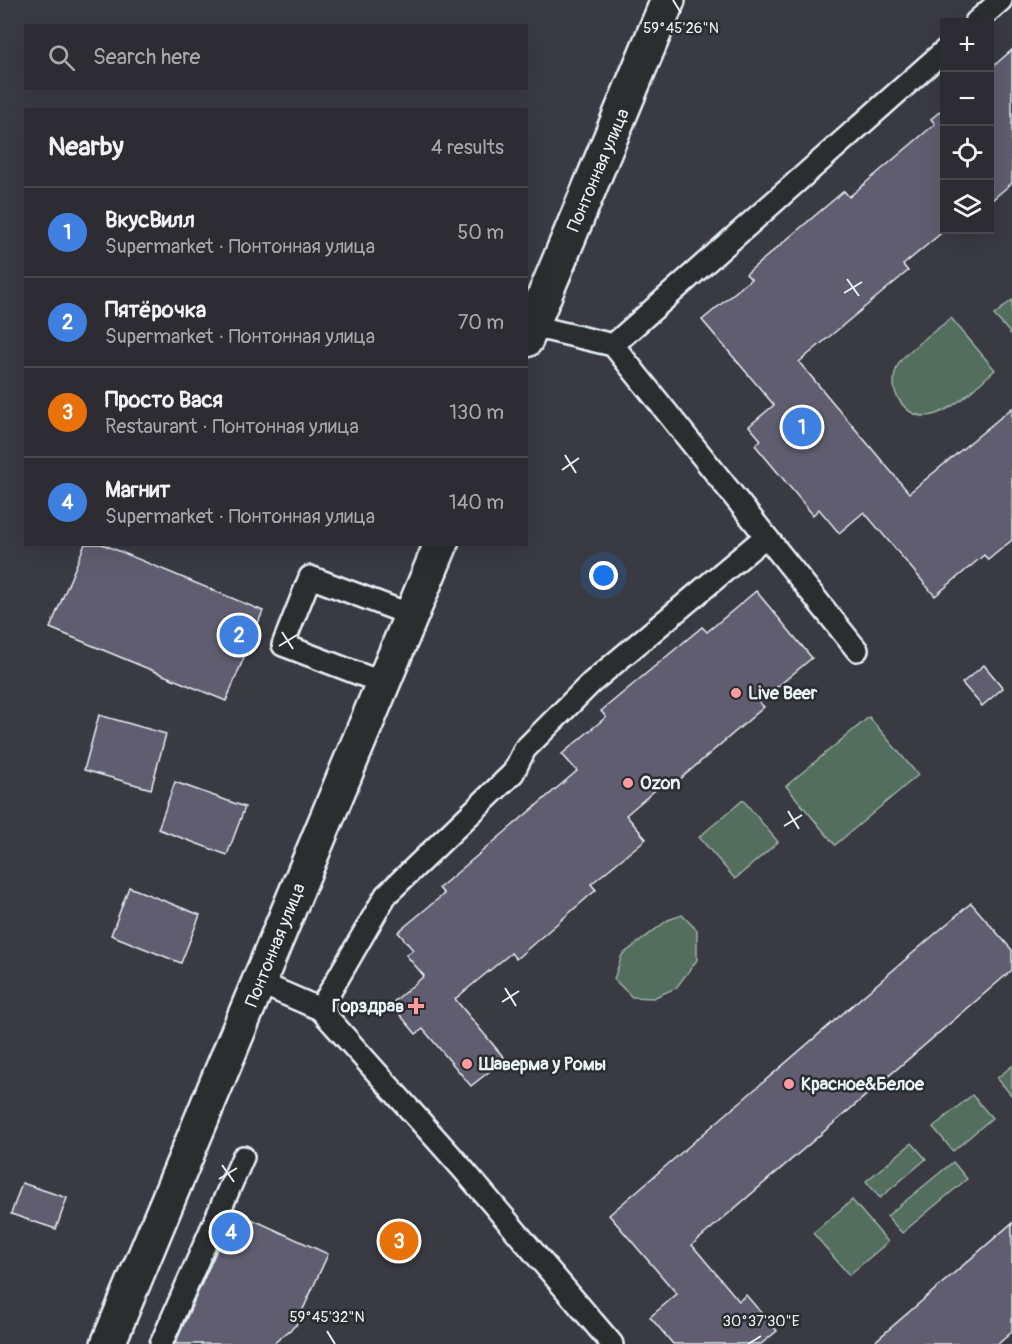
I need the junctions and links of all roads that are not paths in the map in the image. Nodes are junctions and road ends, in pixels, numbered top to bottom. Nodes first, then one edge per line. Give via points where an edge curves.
1 (668, 0) edge
2 (1001, 0) edge
3 (981, 18) edge
4 (940, 55) edge
5 (529, 333) edge
6 (613, 345) junction
7 (765, 537) junction
8 (440, 546) edge
9 (411, 615) junction
10 (857, 650) dead end
11 (383, 683) junction
12 (260, 983) junction
13 (320, 1009) junction
14 (243, 1157) dead end
15 (108, 1344) edge
16 (161, 1344) edge
17 (612, 1344) edge

1 - 5 street, Понтонная улица
2 - 3 lane
4 - 6 lane
5 - 6 lane
6 - 7 lane
7 - 10 lane
7 - 13 lane via 591,683 525,749 513,773 386,895
8 - 9 street, Понтонная улица
9 - 11 street, Понтонная улица
9 - 11 lane via 310,577 283,645
11 - 12 street, Понтонная улица
12 - 13 lane
12 - 15 street, Понтонная улица
13 - 17 lane
14 - 16 lane

